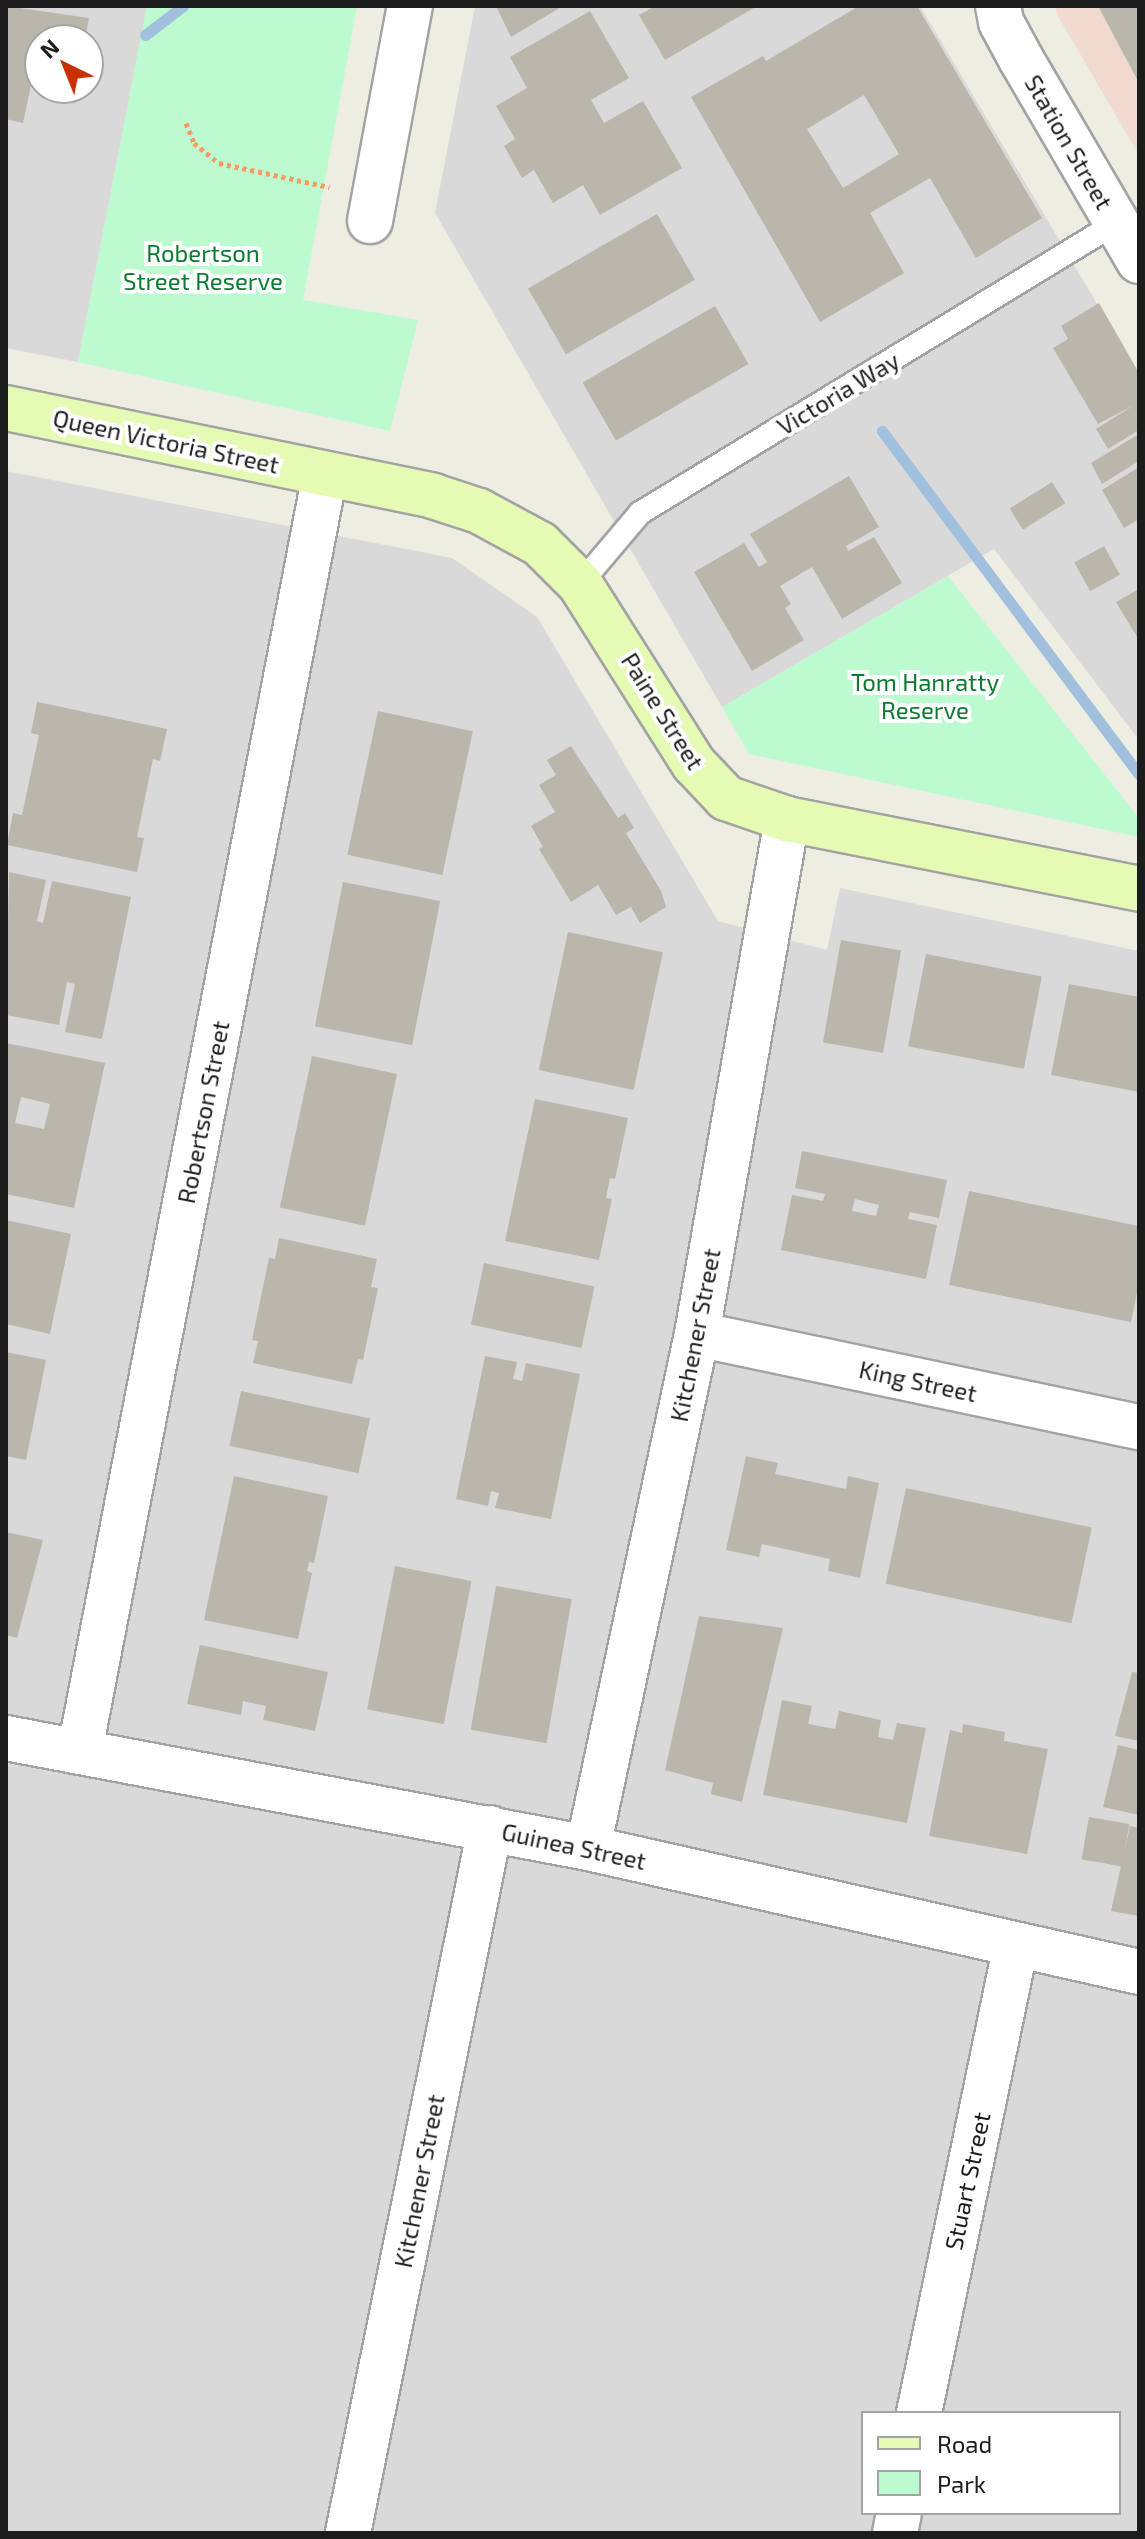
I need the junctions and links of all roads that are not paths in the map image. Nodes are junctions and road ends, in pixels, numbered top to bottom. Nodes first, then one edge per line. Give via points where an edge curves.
1 (410, 6) edge
2 (994, 11) edge
3 (370, 221) dead end
4 (1116, 223) junction
5 (1139, 261) edge
6 (6, 408) edge
7 (325, 474) junction
8 (580, 584) junction
9 (787, 819) junction
10 (1139, 889) edge
11 (697, 1334) junction
12 (1139, 1427) edge
13 (6, 1738) edge
14 (80, 1750) junction
15 (490, 1828) junction
16 (588, 1848) junction
17 (1015, 1948) junction
18 (1139, 1972) edge
19 (919, 2411) edge
20 (348, 2533) edge

1 - 3 street
2 - 4 street, Station Street
4 - 5 street, Station Street
4 - 8 lane, Victoria Way via 640,513
6 - 7 main road, Queen Victoria Street
7 - 8 main road, Paine Street via 479,511 540,544
7 - 14 street, Robertson Street
8 - 9 main road, Paine Street via 709,783 747,808
9 - 10 main road, Paine Street
9 - 11 street, Kitchener Street
11 - 12 street, King Street
11 - 16 street, Kitchener Street
13 - 14 street, Guinea Street
14 - 15 street, Guinea Street
15 - 16 street, Guinea Street
15 - 20 street, Kitchener Street
16 - 17 street, Guinea Street
17 - 18 street, Guinea Street
17 - 19 street, Stuart Street

